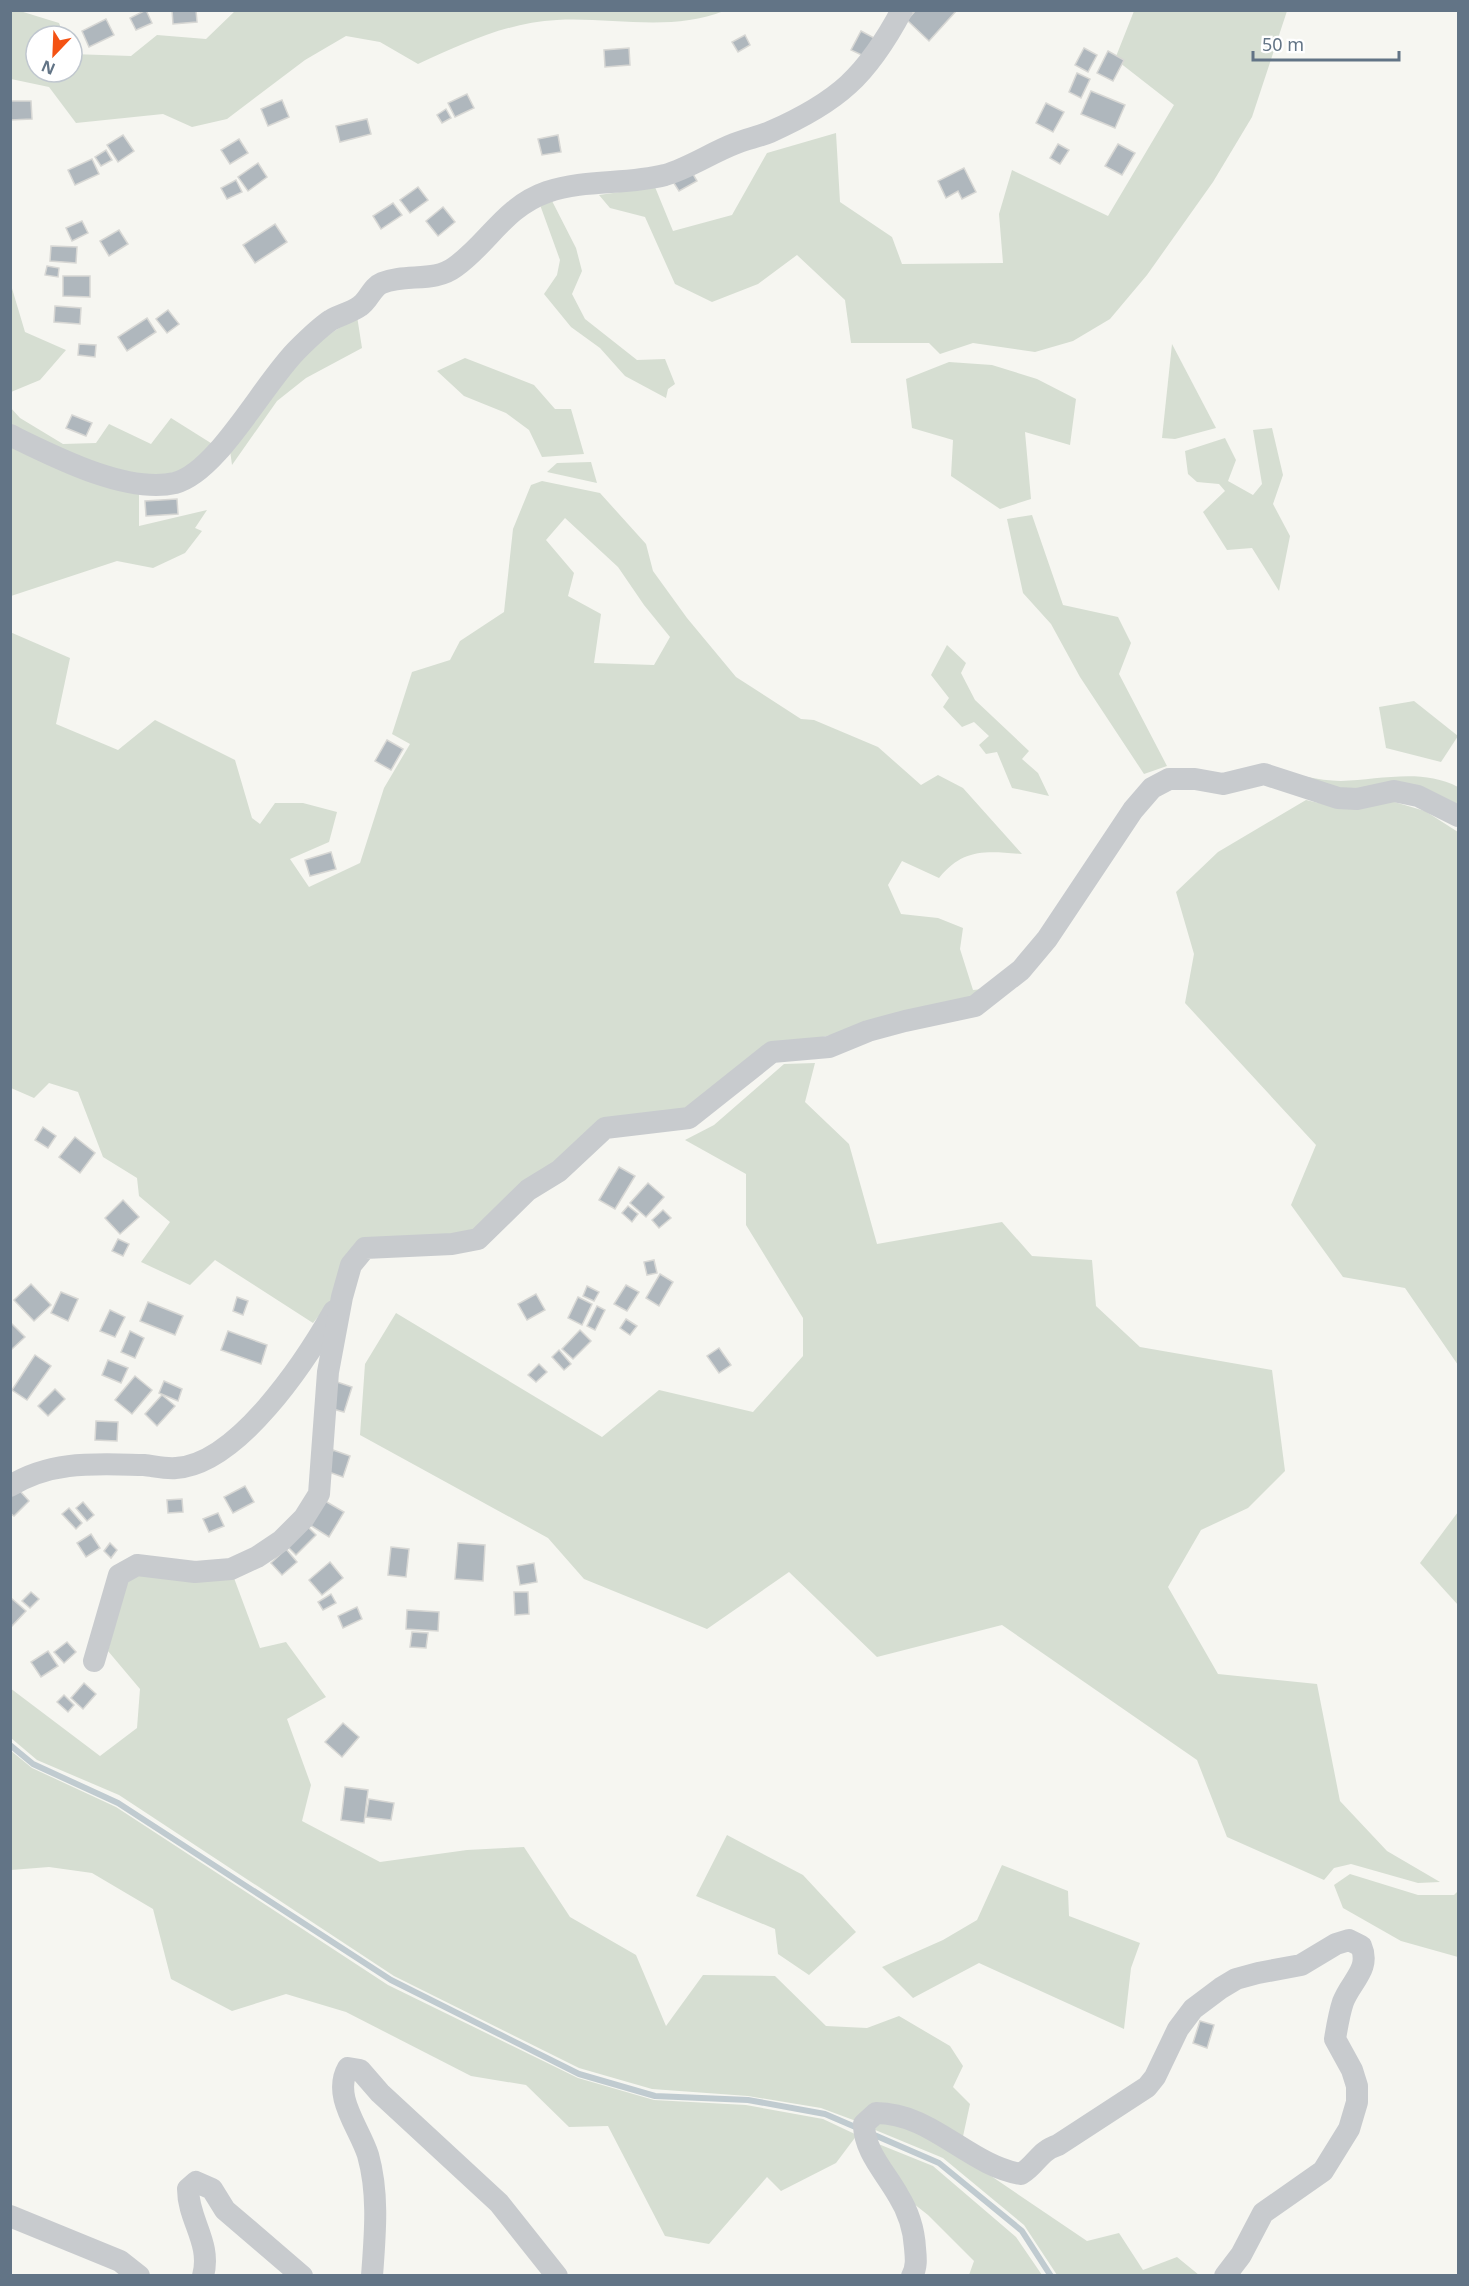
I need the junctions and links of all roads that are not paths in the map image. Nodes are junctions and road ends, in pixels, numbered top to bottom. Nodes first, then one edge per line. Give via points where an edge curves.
1 (902, 10) edge
2 (10, 435) edge
3 (1458, 816) edge
4 (342, 1297) junction
5 (10, 1486) edge
6 (94, 1661) dead end
7 (10, 2216) edge
8 (139, 2276) edge
9 (203, 2276) edge
10 (302, 2276) edge
11 (372, 2276) edge
12 (557, 2276) edge
13 (912, 2276) edge
14 (1225, 2276) edge

1 - 2 street via 866,68 843,92 806,114 665,175 545,193 503,218 453,269 432,277 379,284 361,306 330,321 297,350 202,470 175,483 140,483 100,473
3 - 4 street via 1418,796 1394,791 1357,799 1338,798 1264,774 1222,784 1169,779 1152,788 1133,810 1047,939 1021,970 975,1006 868,1031 829,1047 772,1052 689,1118 605,1128 559,1171 528,1190 478,1239 365,1248 351,1265
4 - 5 street via 322,1332 261,1416 220,1452 196,1465 174,1468 67,1465 32,1473
4 - 6 street via 328,1372 319,1494 304,1518 281,1541 231,1569 195,1572 137,1565 119,1575
7 - 8 street via 120,2261
9 - 10 street via 207,2250 188,2203 188,2189 196,2182 212,2189 225,2210
11 - 12 street via 375,2188 368,2154 342,2094 342,2078 348,2067 360,2070 499,2203
13 - 14 street via 914,2233 907,2212 864,2140 864,2124 876,2113 895,2113 926,2126 987,2163 1021,2174 1033,2166 1044,2150 1058,2145 1147,2087 1178,2029 1193,2009 1221,1988 1258,1972 1301,1965 1349,1940 1361,1946 1365,1956 1362,1970 1344,2000 1335,2039 1357,2086 1349,2129 1323,2171 1263,2213

